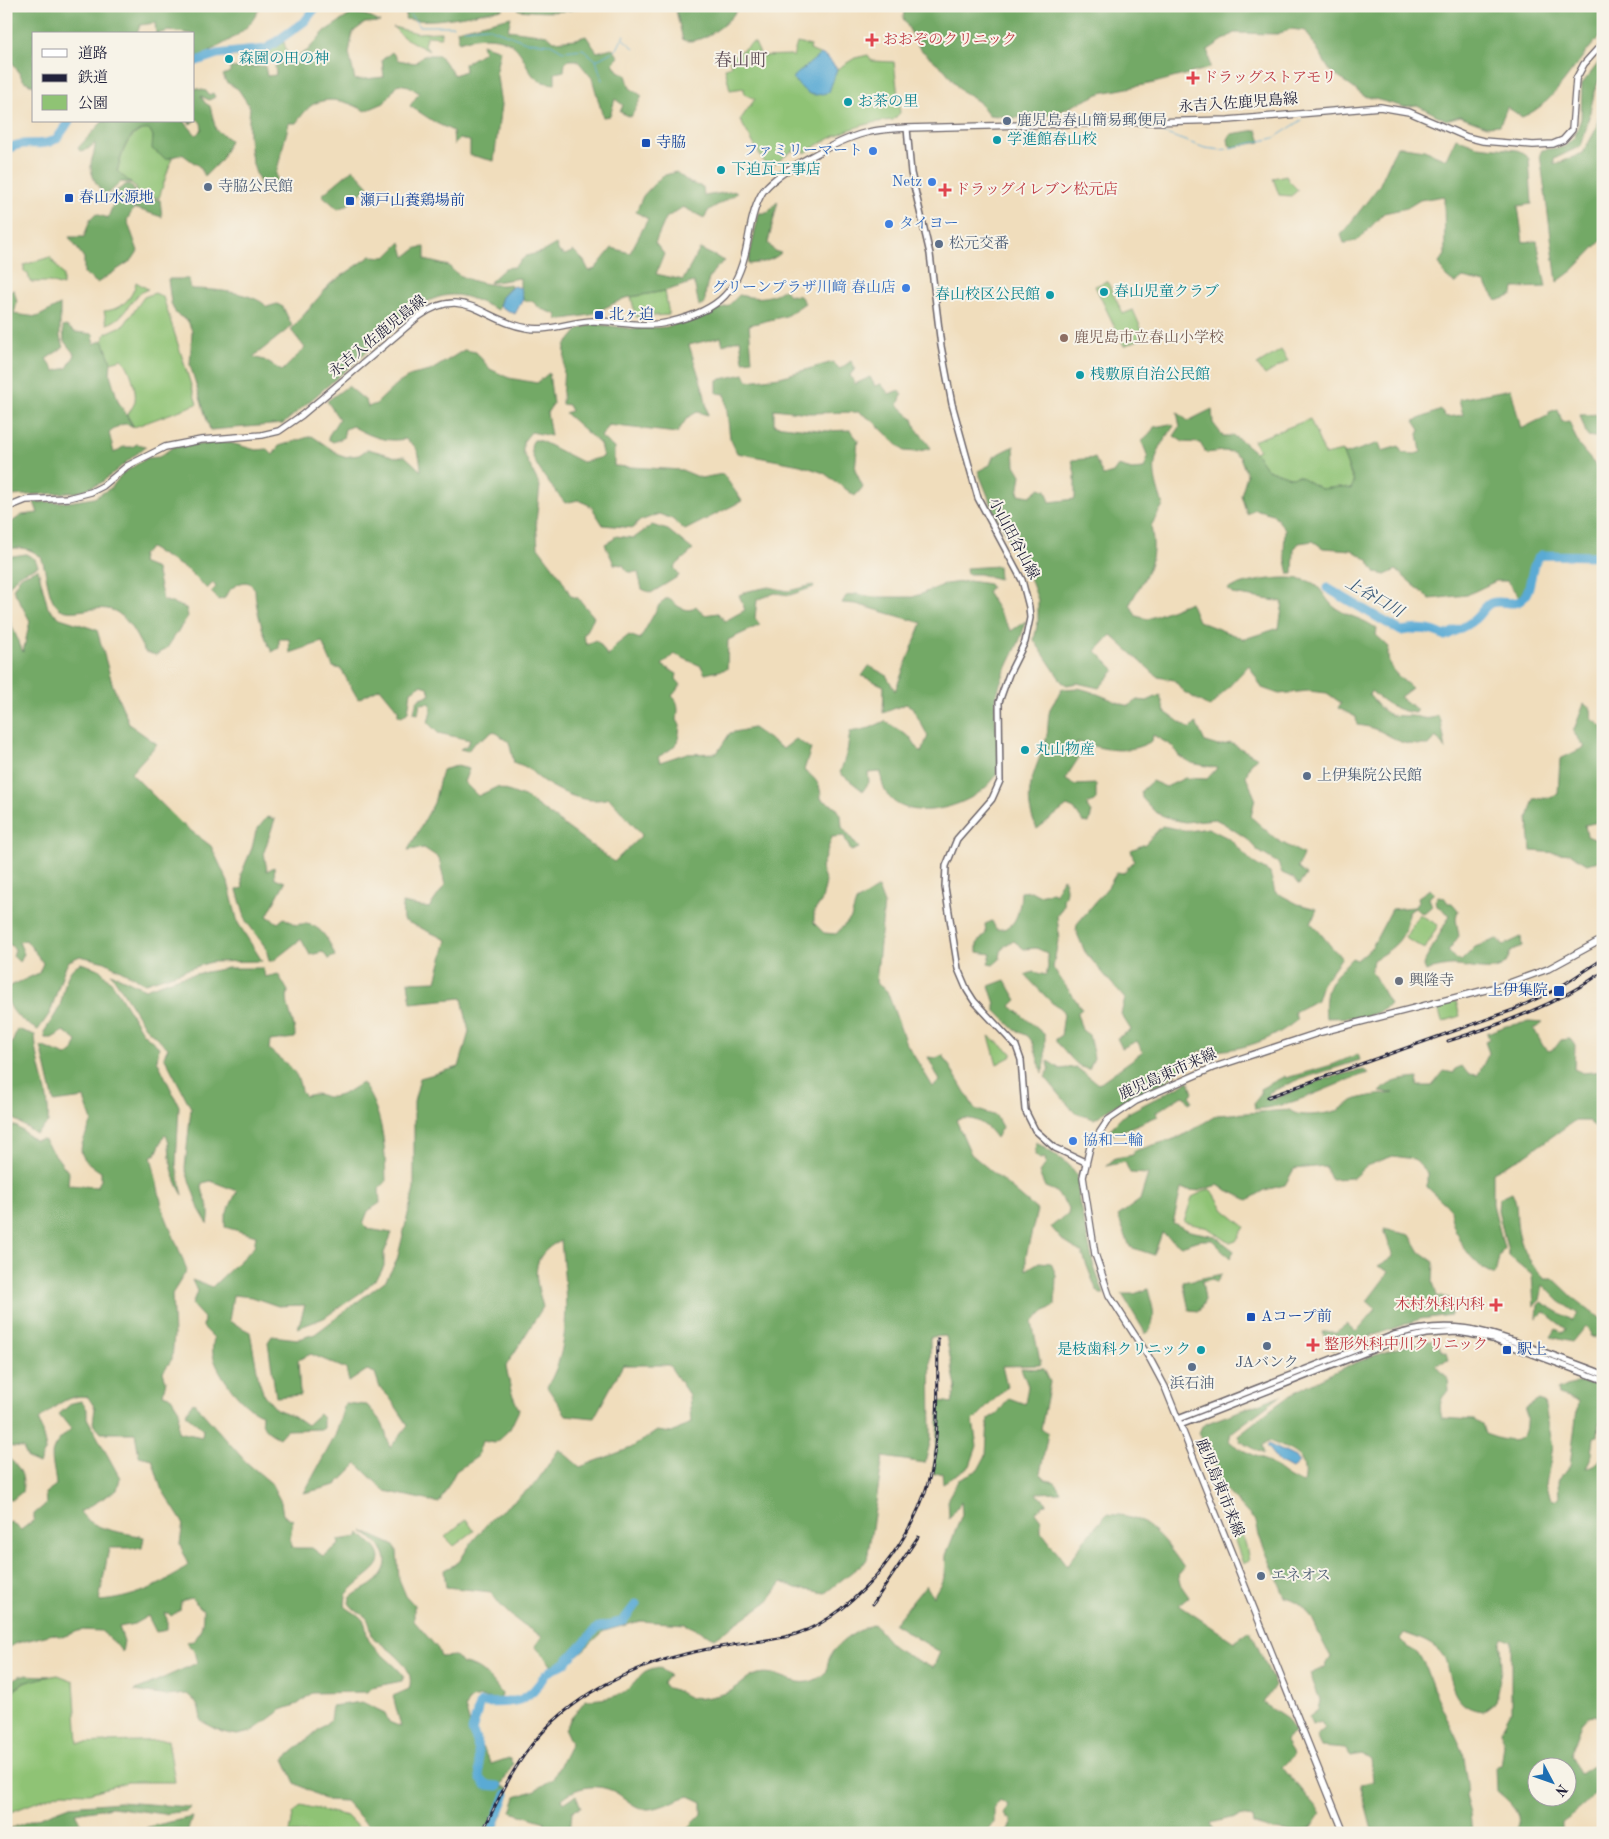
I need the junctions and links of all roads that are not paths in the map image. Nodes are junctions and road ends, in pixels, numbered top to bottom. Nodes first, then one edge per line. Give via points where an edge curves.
1 (1603, 43) edge
2 (907, 128) junction
3 (6, 508) edge
4 (1603, 938) edge
5 (1085, 1162) junction
6 (1358, 1352) junction
7 (1603, 1374) edge
8 (1603, 1380) edge
9 (1179, 1422) junction
10 (1344, 1833) edge

1 - 2 main road, 永吉入佐鹿児島線 via 1584,64 1576,79 1572,130 1563,140 1553,144 1533,146 1483,141 1409,112 1380,107 1228,120
2 - 3 main road, 永吉入佐鹿児島線 via 872,131 842,141 769,183 754,210 737,281 717,304 698,314 656,325 595,321 537,329 519,326 466,304 443,303 418,317 302,415 278,431 165,447 127,466 91,492 68,498 26,500
2 - 5 main road, 小山田谷山線 via 911,173 930,254 940,346 952,404 975,490 988,521 1022,580 1030,618 1025,642 999,702 1000,781 992,799 957,839 946,866 946,897 958,969 974,1001 1016,1046 1021,1060 1025,1110 1035,1130 1062,1152
4 - 5 main road, 鹿児島東市来線 via 1525,978 1278,1044 1179,1082 1136,1101 1108,1120 1094,1138
5 - 9 main road, 鹿児島東市来線 via 1085,1199 1102,1278 1109,1295 1150,1359
6 - 7 main road via 1394,1335 1427,1327 1457,1326 1489,1332
6 - 8 main road via 1426,1334 1457,1332 1483,1336
6 - 9 main road
9 - 10 main road, 鹿児島東市来線

